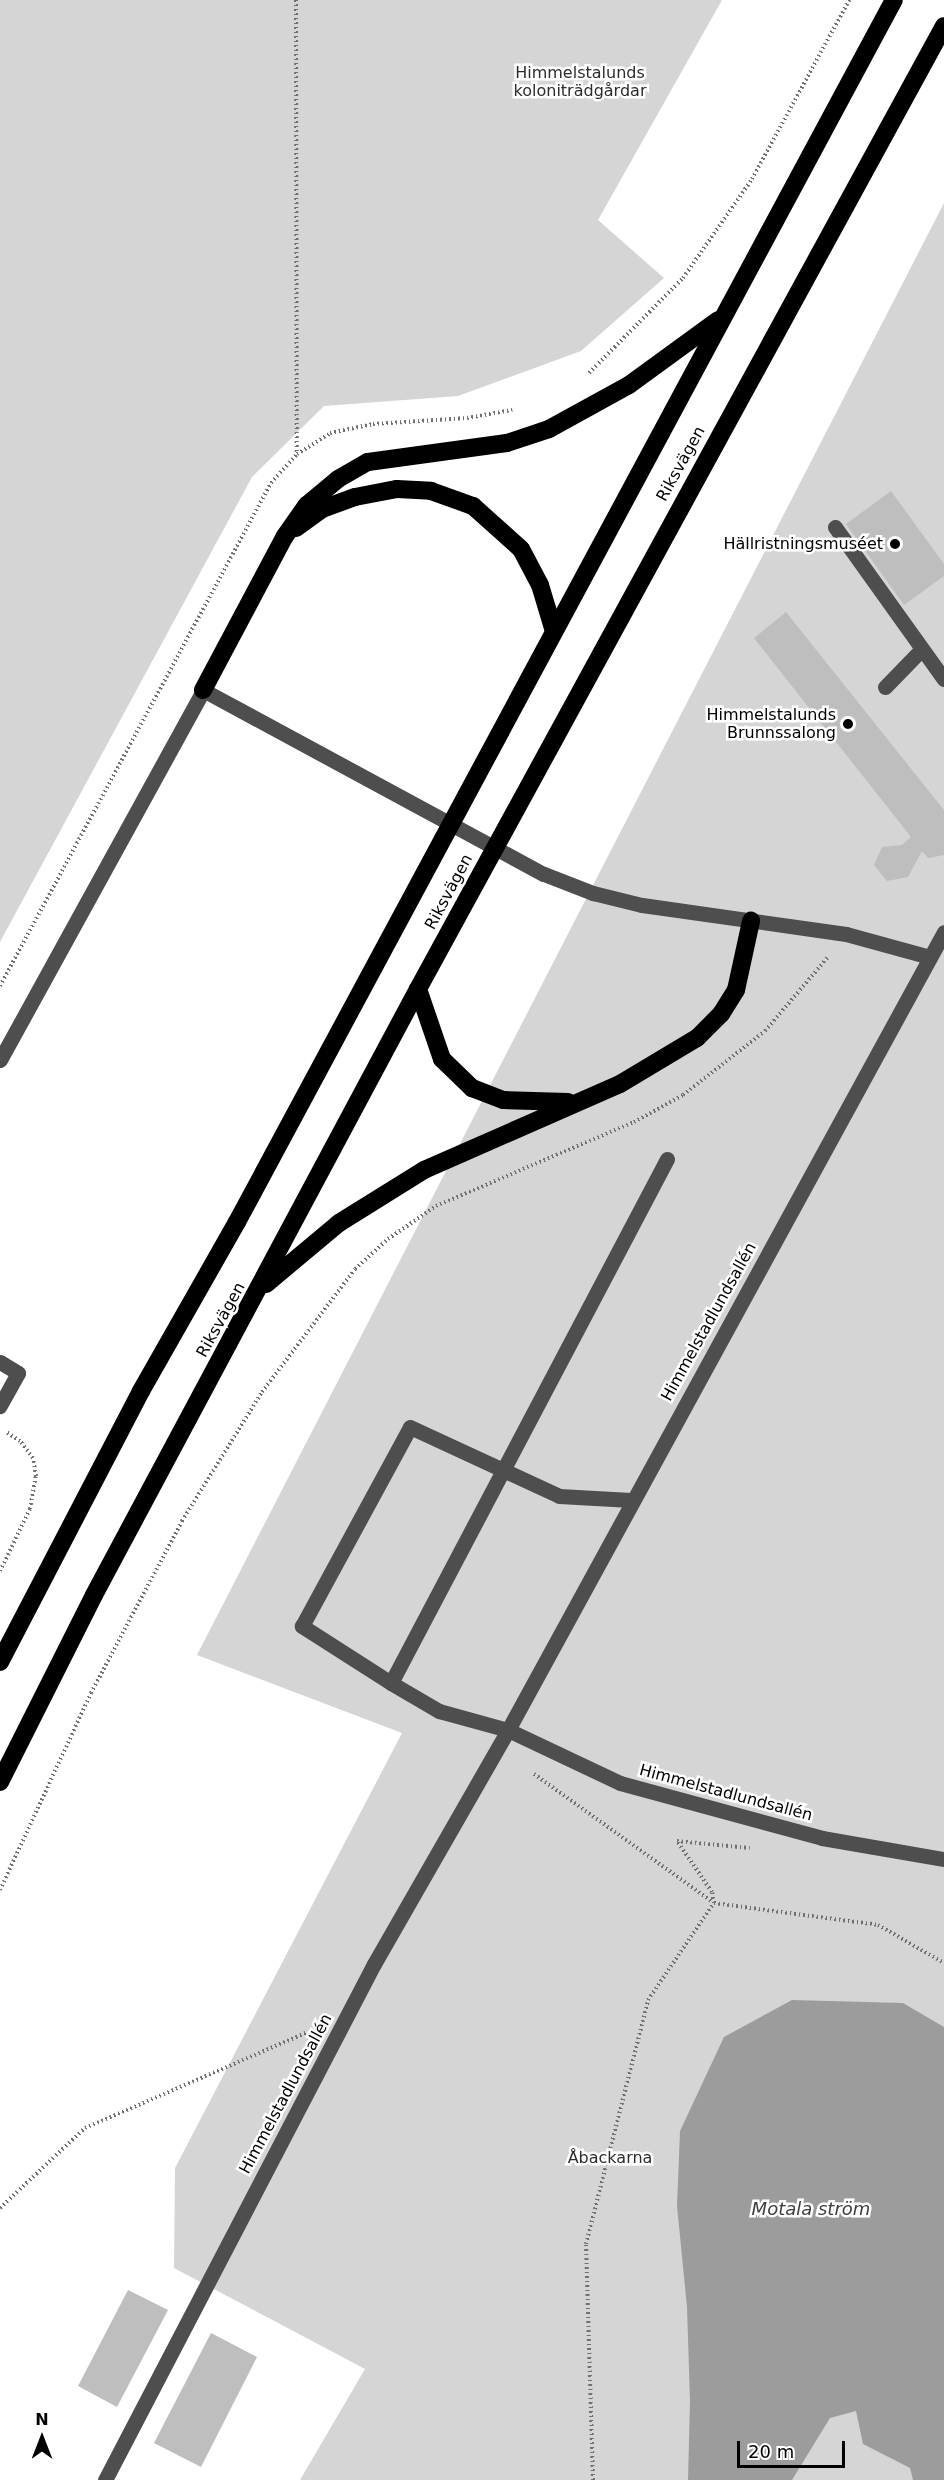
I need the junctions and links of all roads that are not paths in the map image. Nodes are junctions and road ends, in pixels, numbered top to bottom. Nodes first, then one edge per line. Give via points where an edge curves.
1 (894, 0) edge
2 (944, 26) edge
3 (722, 317) junction
4 (835, 527) dead end
5 (285, 536) junction
6 (553, 628) junction
7 (922, 649) junction
8 (944, 680) edge
9 (885, 687) dead end
10 (203, 690) junction
11 (751, 921) junction
12 (944, 932) edge
13 (930, 957) junction
14 (418, 989) junction
15 (0, 1060) edge
16 (576, 1102) junction
17 (667, 1159) dead end
18 (260, 1289) junction
19 (0, 1362) edge
20 (0, 1406) edge
21 (502, 1471) junction
22 (631, 1500) junction
23 (0, 1662) edge
24 (391, 1683) junction
25 (508, 1730) junction
26 (0, 1782) edge
27 (944, 1859) edge
28 (105, 2480) edge

1 - 3 highway, Riksvägen
2 - 14 highway, Riksvägen
3 - 5 highway via 629,385 549,429 507,443 368,462 338,479 307,505
3 - 6 highway, Riksvägen
4 - 7 street
5 - 6 highway via 322,509 355,497 397,489 431,490 473,506 521,549 540,585
5 - 10 highway
6 - 23 highway, Riksvägen via 406,907 141,1391
7 - 8 street
7 - 9 street
10 - 11 street via 544,874 592,893 642,905
10 - 15 street
11 - 13 street via 846,934
11 - 16 highway via 742,971 721,1014 697,1038 664,1061
12 - 13 street, Himmelstadlundsallén
13 - 22 street, Himmelstadlundsallén
14 - 16 highway via 442,1059 472,1088 503,1100
14 - 18 highway, Riksvägen
16 - 18 highway via 424,1170 382,1194
17 - 21 street
18 - 26 highway, Riksvägen via 94,1595
19 - 20 street via 18,1373
21 - 22 street via 559,1496
21 - 24 street
21 - 24 street, Himmelstadlundsallén via 410,1427 302,1626
22 - 25 street, Himmelstadlundsallén
24 - 25 street, Himmelstadlundsallén via 439,1712
25 - 27 street, Himmelstadlundsallén via 620,1783 822,1838
25 - 28 street, Himmelstadlundsallén via 348,2015

